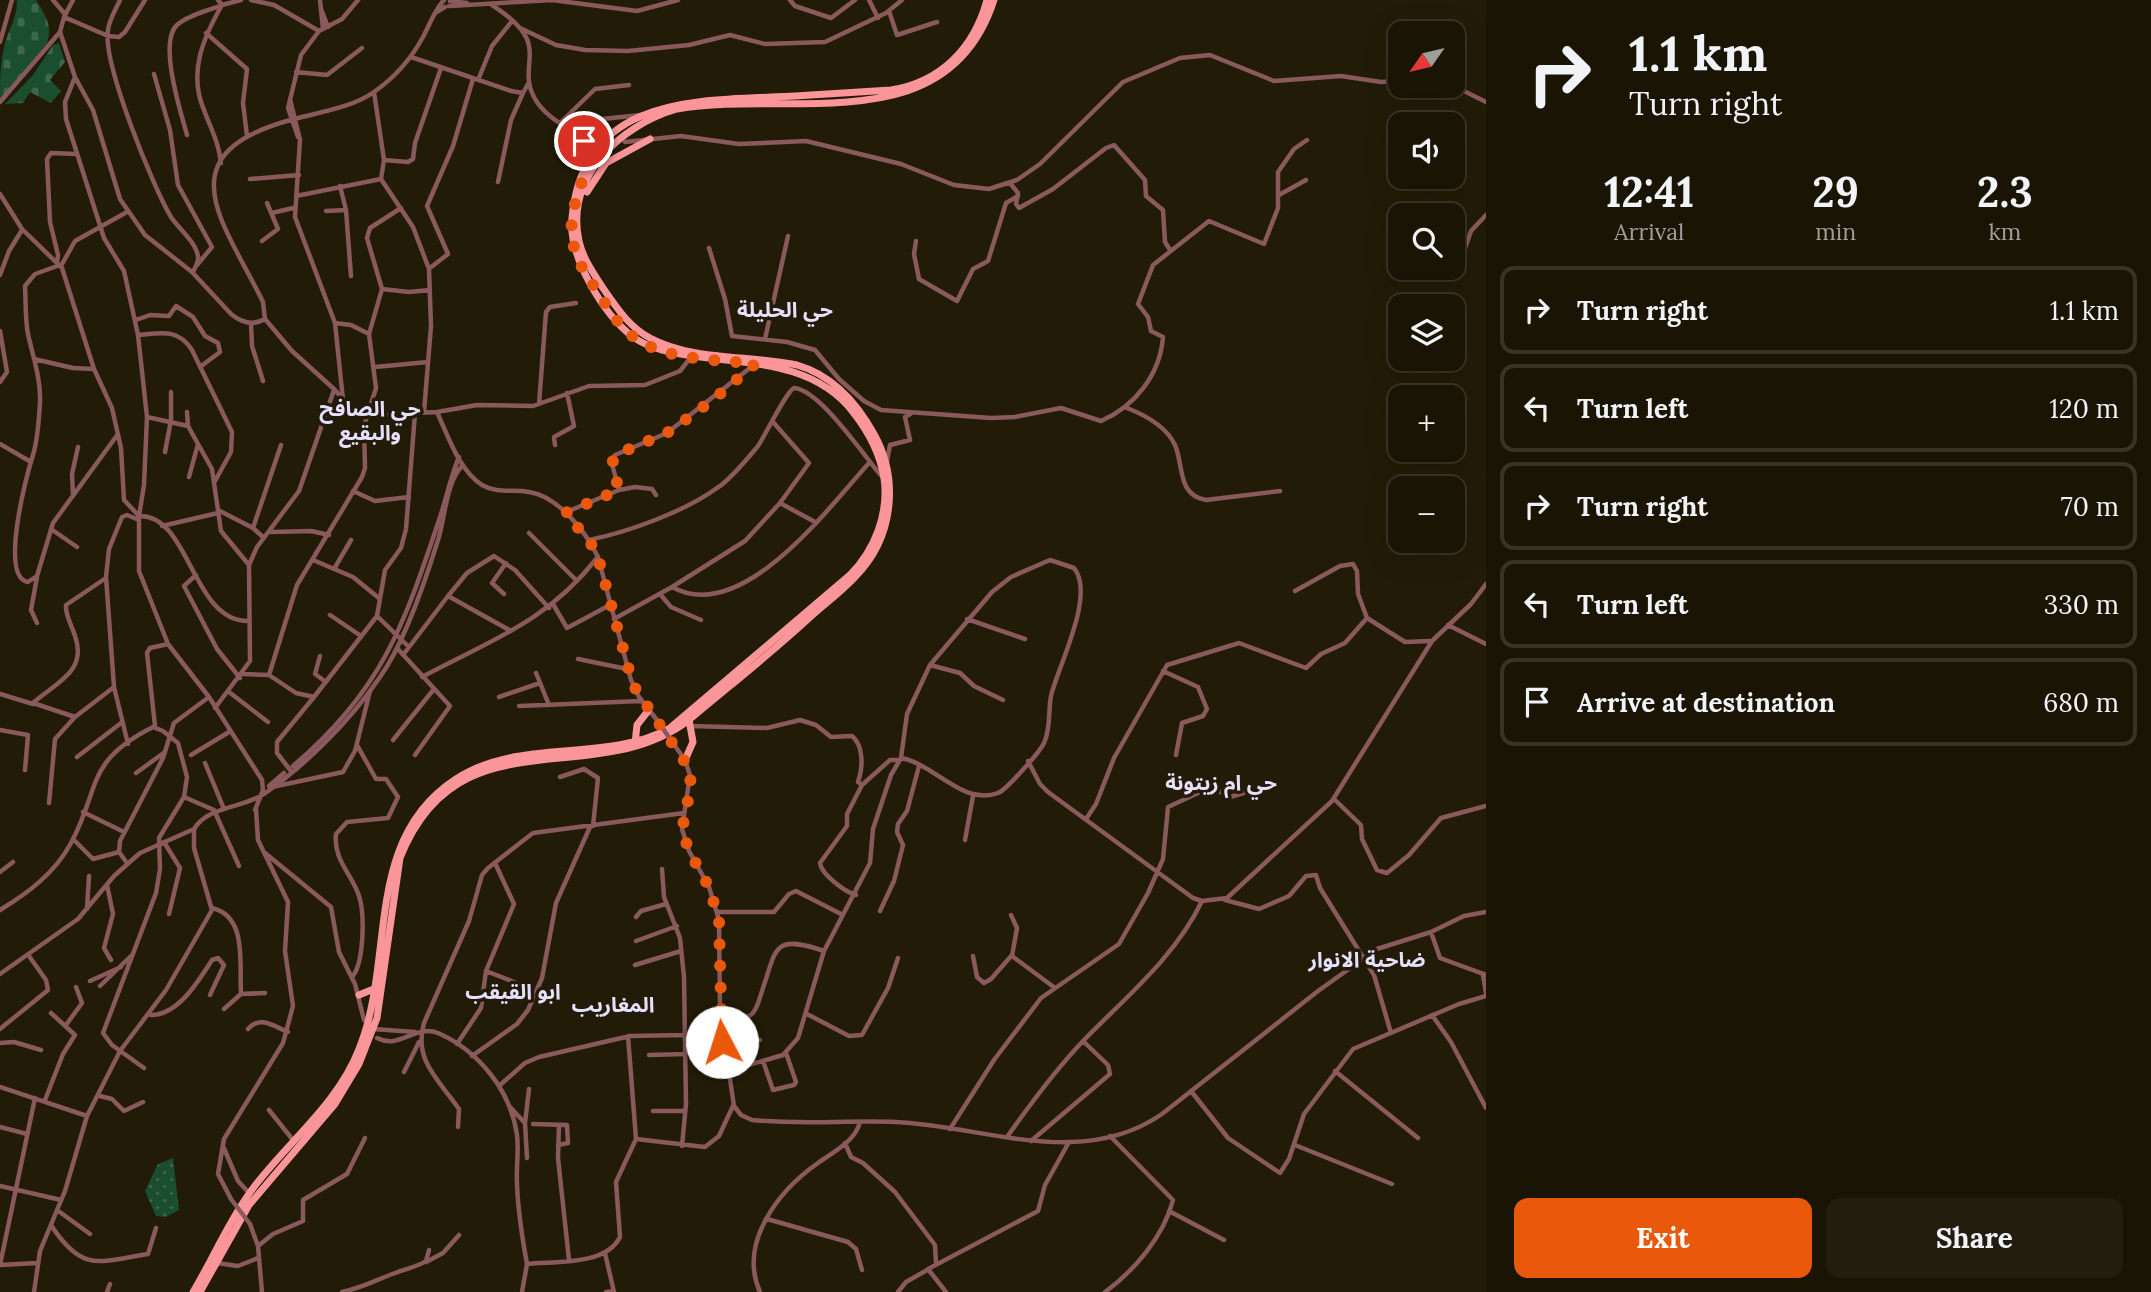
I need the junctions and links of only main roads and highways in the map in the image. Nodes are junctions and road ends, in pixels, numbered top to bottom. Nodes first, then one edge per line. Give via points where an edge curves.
1 (994, 0) edge
2 (985, 2) edge
3 (795, 99) junction
4 (576, 131) road end
5 (650, 139) road end
6 (581, 179) junction
7 (580, 205) junction
8 (606, 299) junction
9 (648, 710) road end
10 (690, 727) junction
11 (636, 732) junction
12 (647, 739) junction
13 (635, 743) junction
14 (685, 761) road end
15 (376, 988) junction
16 (374, 1000) junction
17 (193, 1292) edge
18 (200, 1292) edge

1 - 3 main road via 976,42 959,63 932,83 896,95
2 - 3 main road via 975,33 962,52 923,81 891,90
3 - 6 main road via 690,100 642,115 601,146
3 - 7 main road via 690,107 650,118 603,153
4 - 6 main road via 585,136 587,153
5 - 7 main road via 604,165
6 - 8 main road via 572,212 573,245 583,270
7 - 8 main road via 579,243
8 - 10 main road via 627,321 659,342 828,374 861,414 887,462 889,511 861,571
8 - 12 main road via 625,330 660,349 798,372 815,379 846,402 875,447 884,479 882,518 859,566 686,716
9 - 11 main road
10 - 14 main road via 692,746
10 - 18 main road via 634,748 505,764 463,782 440,799 412,833 400,858 377,1017 359,1064 342,1094 259,1192
11 - 12 main road
11 - 13 main road
12 - 13 main road
13 - 15 main road via 501,760 467,773 430,800 408,828 393,862
15 - 16 main road
15 - 16 main road via 363,994
16 - 17 main road via 349,1070 324,1108 249,1193

